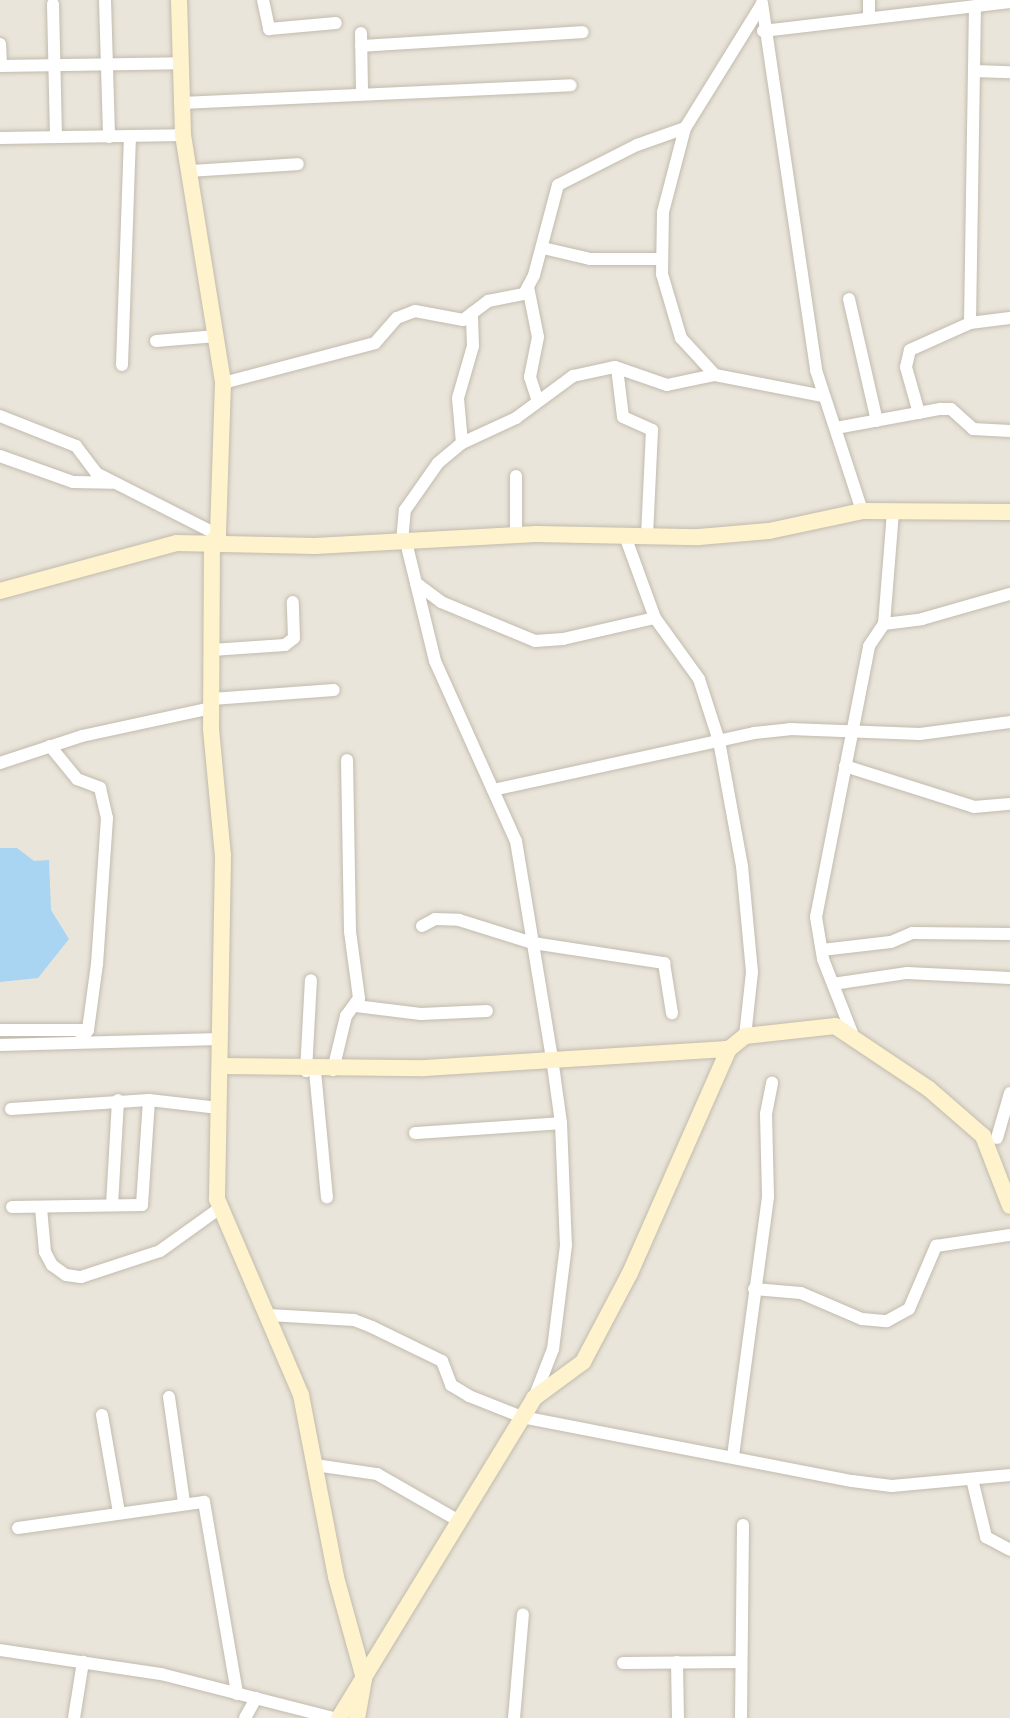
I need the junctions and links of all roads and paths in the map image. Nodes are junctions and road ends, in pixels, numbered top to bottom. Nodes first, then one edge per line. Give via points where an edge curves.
1 (105, 0) edge
2 (179, 0) edge
3 (263, 0) edge
4 (869, 0) edge
5 (763, 2) edge
6 (1010, 2) edge
7 (53, 4) dead end
8 (975, 6) junction
9 (869, 18) junction
10 (336, 23) dead end
11 (763, 31) junction
12 (583, 32) dead end
13 (0, 44) edge
14 (181, 63) junction
15 (108, 64) junction
16 (54, 65) junction
17 (0, 66) edge
18 (974, 71) junction
19 (1010, 72) edge
20 (571, 85) dead end
21 (362, 93) junction
22 (182, 103) junction
23 (685, 128) junction
24 (183, 135) junction
25 (130, 136) junction
26 (56, 137) junction
27 (109, 137) junction
28 (0, 138) edge
29 (298, 164) dead end
30 (190, 171) junction
31 (543, 248) junction
32 (661, 259) junction
33 (528, 287) junction
34 (849, 299) dead end
35 (472, 313) junction
36 (1010, 318) edge
37 (970, 323) junction
38 (217, 336) junction
39 (156, 341) dead end
40 (122, 365) dead end
41 (617, 368) junction
42 (715, 375) junction
43 (223, 383) junction
44 (823, 396) junction
45 (538, 401) junction
46 (919, 413) junction
47 (0, 416) edge
48 (877, 421) junction
49 (836, 428) junction
50 (1010, 431) edge
51 (462, 443) junction
52 (0, 456) edge
53 (516, 476) dead end
54 (115, 483) junction
55 (862, 511) junction
56 (893, 512) junction
57 (1010, 512) edge
58 (516, 535) junction
59 (625, 536) junction
60 (647, 536) junction
61 (215, 538) junction
62 (404, 542) junction
63 (416, 583) junction
64 (0, 591) edge
65 (1010, 594) edge
66 (293, 602) dead end
67 (655, 618) junction
68 (884, 624) junction
69 (212, 650) junction
70 (334, 690) dead end
71 (212, 703) junction
72 (1010, 722) edge
73 (852, 734) junction
74 (719, 741) junction
75 (50, 746) junction
76 (347, 760) dead end
77 (0, 763) edge
78 (845, 766) junction
79 (493, 790) junction
80 (1010, 804) edge
81 (422, 926) dead end
82 (1010, 934) edge
83 (533, 943) junction
84 (822, 950) junction
85 (1010, 978) edge
86 (311, 980) dead end
87 (833, 984) junction
88 (356, 1006) junction
89 (487, 1011) dead end
90 (672, 1013) dead end
91 (0, 1030) edge
92 (852, 1033) junction
93 (84, 1035) junction
94 (745, 1036) junction
95 (219, 1039) junction
96 (0, 1045) edge
97 (729, 1049) junction
98 (552, 1058) junction
99 (220, 1066) junction
100 (333, 1070) junction
101 (310, 1071) junction
102 (772, 1083) dead end
103 (1010, 1093) edge
104 (118, 1100) junction
105 (149, 1100) junction
106 (219, 1108) junction
107 (11, 1109) dead end
108 (561, 1123) junction
109 (415, 1133) dead end
110 (997, 1138) edge
111 (327, 1197) dead end
112 (112, 1205) junction
113 (1010, 1206) edge
114 (12, 1207) dead end
115 (41, 1208) junction
116 (220, 1208) junction
117 (1010, 1235) edge
118 (754, 1289) junction
119 (269, 1315) junction
120 (169, 1397) dead end
121 (534, 1398) junction
122 (102, 1415) dead end
123 (522, 1417) junction
124 (733, 1456) junction
125 (315, 1465) junction
126 (1010, 1475) edge
127 (972, 1479) junction
128 (184, 1502) junction
129 (119, 1512) junction
130 (459, 1521) junction
131 (743, 1525) dead end
132 (18, 1528) dead end
133 (1010, 1550) edge
134 (523, 1614) dead end
135 (0, 1650) edge
136 (83, 1662) junction
137 (677, 1662) junction
138 (741, 1662) junction
139 (623, 1663) dead end
140 (364, 1679) junction
141 (237, 1694) junction
142 (256, 1698) junction
143 (74, 1718) edge
144 (245, 1718) edge
145 (337, 1718) edge
146 (357, 1718) edge
147 (514, 1718) edge
148 (678, 1718) edge
149 (741, 1718) edge

1 - 15 street
2 - 14 street
3 - 10 street via 269,29
4 - 9 street
5 - 11 street
5 - 23 street
6 - 8 street
7 - 16 street
8 - 9 street
8 - 18 street
9 - 11 street
11 - 44 street
12 - 21 street via 361,40
13 - 17 street
14 - 15 street
14 - 22 street
15 - 16 street
15 - 27 street
16 - 17 street
16 - 26 street
18 - 19 street
18 - 37 street
20 - 21 street
21 - 22 street
22 - 24 street
23 - 31 street via 661,134 558,185
23 - 32 street via 663,212
24 - 25 street
24 - 30 street
25 - 27 street
25 - 40 street
26 - 27 street
26 - 28 street
29 - 30 street
30 - 38 street
31 - 32 street via 604,261
31 - 33 street
32 - 42 street via 681,338
33 - 35 street via 524,294 488,301
33 - 45 street via 538,337 530,377
34 - 48 street
35 - 43 street via 463,320 415,311 397,318 375,343
35 - 51 street via 473,346 458,398
36 - 37 street
37 - 46 street via 905,357
38 - 39 street
38 - 43 street
41 - 42 street via 667,385
41 - 45 street via 573,376
41 - 60 street via 623,417 653,434
42 - 44 street
43 - 61 street
44 - 49 street
45 - 51 street via 509,422
46 - 48 street
46 - 50 street via 951,409 973,429
47 - 54 street via 76,446 96,473
48 - 49 street
49 - 55 street
51 - 62 street via 438,463 412,498 401,519
52 - 54 street via 73,482
53 - 58 street
54 - 61 street
55 - 56 street
55 - 60 street via 735,535
56 - 57 street
56 - 68 street
58 - 59 street
58 - 62 street
59 - 60 street
59 - 67 street
61 - 62 street
61 - 64 street via 145,549
61 - 69 street
62 - 63 street
63 - 67 street via 441,602 535,641
63 - 79 street via 435,661
65 - 68 street via 936,616
66 - 69 street via 294,638 285,645
67 - 74 street via 699,679
68 - 73 street via 869,646
69 - 71 street
70 - 71 street
71 - 75 street
71 - 95 street via 223,856
72 - 73 street via 920,734
73 - 74 street via 790,729
73 - 78 street
74 - 79 street
74 - 94 street via 742,866 752,972
75 - 77 street
75 - 93 street via 77,779 100,788 107,818
76 - 88 street
78 - 80 street via 974,807
78 - 84 street via 819,891
79 - 83 street via 516,841
81 - 83 street via 435,919 459,920
82 - 84 street via 912,933 891,942
83 - 90 street via 664,963
83 - 98 street
84 - 87 street
85 - 87 street via 907,973
86 - 101 street
87 - 92 street
88 - 89 street via 421,1014
88 - 100 street via 346,1016
91 - 93 street
92 - 94 street via 817,1025
92 - 110 street
93 - 95 street
93 - 96 street
94 - 97 street
95 - 99 street
97 - 98 street
97 - 121 street via 630,1273 583,1362
98 - 100 street
98 - 108 street
99 - 101 street
99 - 106 street
100 - 101 street
101 - 111 street
102 - 118 street via 766,1114 768,1196
103 - 110 street
104 - 105 street
104 - 107 street
104 - 112 street
105 - 106 street
105 - 112 street via 144,1203
106 - 116 street
108 - 109 street
108 - 121 street via 566,1245 553,1349
110 - 113 street
112 - 115 street
114 - 115 street
115 - 116 street via 45,1252 52,1265 81,1277 160,1251
116 - 119 street
117 - 118 street via 936,1246 909,1309 887,1321 862,1319 801,1293
118 - 124 street
119 - 123 street via 354,1320 372,1327 442,1361 451,1385 469,1396
119 - 125 street via 301,1395
120 - 128 street
121 - 123 street
122 - 129 street
123 - 124 street
123 - 130 street
124 - 127 street via 892,1486
125 - 130 street via 377,1474
125 - 140 street via 336,1577
126 - 127 street
127 - 133 street via 986,1537
128 - 129 street
128 - 141 street via 204,1502 207,1509
129 - 132 street
130 - 140 street
131 - 138 street
134 - 147 street
135 - 136 street
136 - 141 street
136 - 143 street
137 - 138 street
137 - 139 street
137 - 148 street
138 - 149 street
140 - 145 street
140 - 146 street
141 - 142 street
142 - 144 street
142 - 145 street

